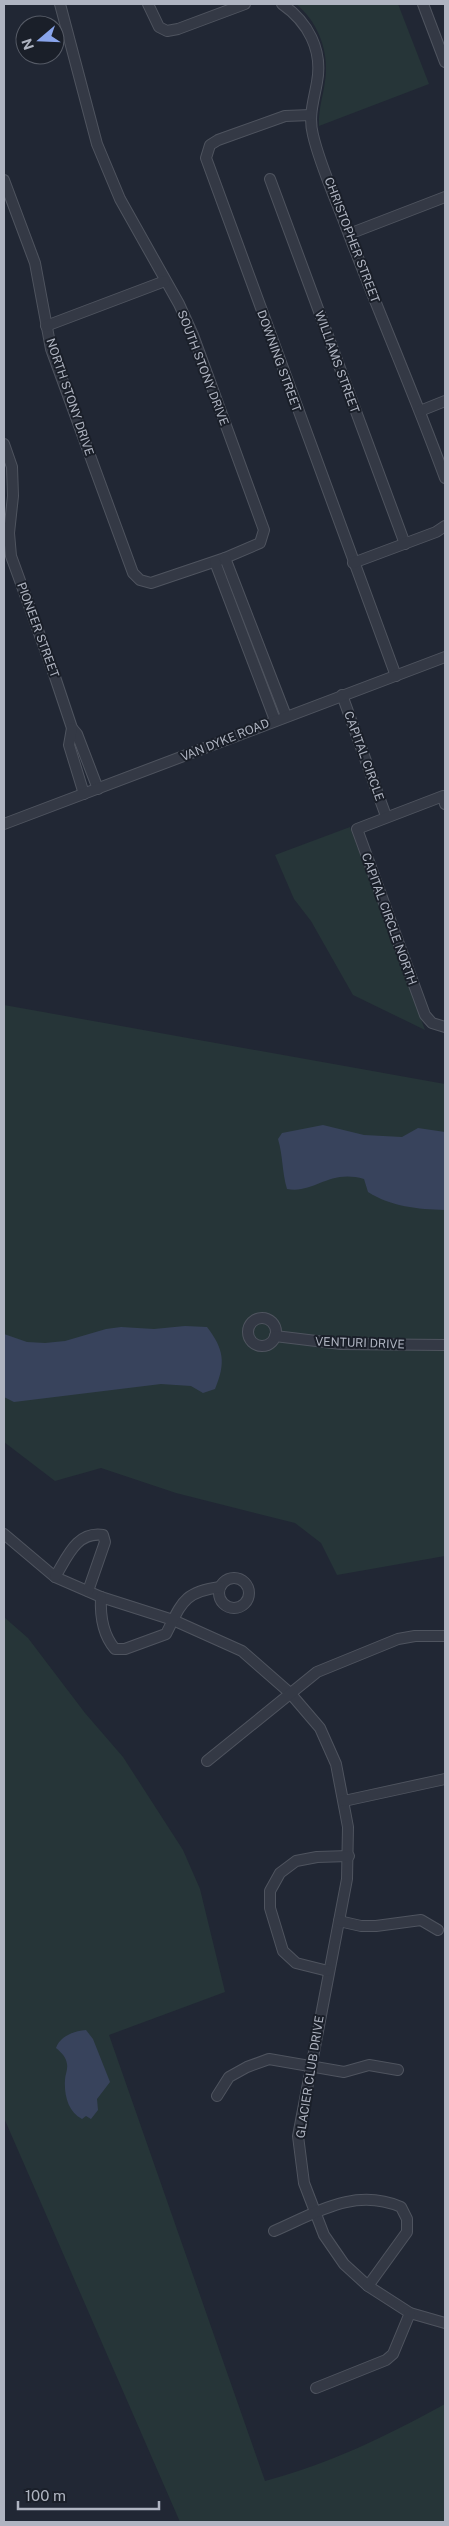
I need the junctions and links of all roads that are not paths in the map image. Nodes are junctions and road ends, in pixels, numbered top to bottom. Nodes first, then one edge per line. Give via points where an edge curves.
1 (60, 4) edge
2 (148, 4) edge
3 (246, 4) edge
4 (282, 4) edge
5 (423, 4) edge
6 (445, 62) edge
7 (311, 115) junction
8 (270, 179) dead end
9 (4, 180) edge
10 (445, 197) edge
11 (349, 234) junction
12 (165, 281) junction
13 (46, 326) junction
14 (445, 402) edge
15 (420, 411) junction
16 (4, 444) edge
17 (445, 478) edge
18 (8, 481) edge
19 (445, 526) edge
20 (404, 544) junction
21 (225, 558) junction
22 (215, 562) junction
23 (353, 563) junction
24 (140, 580) joint
25 (445, 657) edge
26 (396, 676) junction
27 (342, 695) junction
28 (286, 716) junction
29 (275, 720) junction
30 (72, 728) junction
31 (98, 789) junction
32 (84, 794) junction
33 (445, 804) edge
34 (386, 816) junction
35 (4, 824) edge
36 (445, 1027) edge
37 (275, 1336) dead end
38 (445, 1345) edge
39 (4, 1534) edge
40 (55, 1577) junction
41 (220, 1587) dead end
42 (88, 1591) junction
43 (101, 1597) junction
44 (173, 1620) junction
45 (445, 1636) edge
46 (290, 1693) junction
47 (207, 1761) dead end
48 (445, 1779) edge
49 (344, 1801) junction
50 (349, 1856) junction
51 (338, 1920) junction
52 (438, 1930) dead end
53 (328, 1971) junction
54 (311, 2066) junction
55 (398, 2070) dead end
56 (217, 2096) dead end
57 (315, 2214) junction
58 (274, 2231) dead end
59 (368, 2286) junction
60 (410, 2313) junction
61 (445, 2322) edge
62 (316, 2388) dead end

1 - 12 street, SOUTH STONY DRIVE via 97,144 120,199
2 - 3 street via 156,23 168,31
4 - 7 street, CHRISTOPHER STREET via 304,24 315,48 318,72
5 - 6 street
7 - 11 street, CHRISTOPHER STREET via 315,142
7 - 23 street, DOWNING STREET via 285,116 218,140 210,145 206,158
8 - 20 street, WILLIAMS STREET
9 - 13 street, NORTH STONY DRIVE via 35,263
10 - 11 street
11 - 15 street, CHRISTOPHER STREET
12 - 13 street
12 - 21 street, SOUTH STONY DRIVE via 193,335 264,530 260,543
13 - 24 street, NORTH STONY DRIVE via 51,350 129,563
14 - 15 street
15 - 17 street, CHRISTOPHER STREET
16 - 18 street, PIONEER STREET via 12,467
18 - 30 street, PIONEER STREET via 11,556
19 - 20 street
20 - 23 street
21 - 22 street, SOUTH STONY DRIVE
21 - 28 street
22 - 24 street, SOUTH STONY DRIVE via 151,583
22 - 29 street
23 - 26 street, DOWNING STREET
25 - 26 street, VAN DYKE ROAD
26 - 27 street, VAN DYKE ROAD
27 - 28 street, VAN DYKE ROAD
27 - 34 street, CAPITAL CIRCLE
28 - 29 street, VAN DYKE ROAD
29 - 31 street, VAN DYKE ROAD
30 - 31 street, PIONEER STREET
30 - 32 street, PIONEER STREET via 69,744
31 - 32 street, VAN DYKE ROAD
32 - 35 street, VAN DYKE ROAD
33 - 34 street via 443,796
34 - 36 street, CAPITAL CIRCLE NORTH via 356,829 425,1015 432,1023
37 - 38 street, VENTURI DRIVE via 341,1344
39 - 40 street, GLACIER CLUB DRIVE
40 - 42 street, GLACIER CLUB DRIVE
40 - 42 street via 75,1544 83,1537 103,1535 105,1542
41 - 44 street via 200,1589 190,1595 182,1602
42 - 43 street, GLACIER CLUB DRIVE
43 - 44 street, GLACIER CLUB DRIVE
43 - 44 street via 102,1625 115,1650 166,1634
44 - 46 street, GLACIER CLUB DRIVE via 242,1651
45 - 46 street via 398,1639 317,1672
46 - 47 street
46 - 49 street, GLACIER CLUB DRIVE via 320,1728 336,1764
48 - 49 street
49 - 50 street, GLACIER CLUB DRIVE
50 - 51 street, GLACIER CLUB DRIVE
50 - 53 street via 296,1861 280,1873 270,1891 270,1908 283,1952 296,1963
51 - 52 street via 360,1926 421,1920
51 - 53 street, GLACIER CLUB DRIVE
53 - 54 street, GLACIER CLUB DRIVE
54 - 55 street via 344,2072 369,2065
54 - 56 street via 269,2060 254,2064 229,2077
54 - 57 street, GLACIER CLUB DRIVE via 298,2136 304,2183
57 - 58 street
57 - 59 street, GLACIER CLUB DRIVE via 324,2235 344,2264
57 - 59 street via 350,2200 388,2202 401,2207 407,2219 408,2232
59 - 60 street, GLACIER CLUB DRIVE
60 - 61 street, GLACIER CLUB DRIVE
60 - 62 street via 393,2354 386,2360

